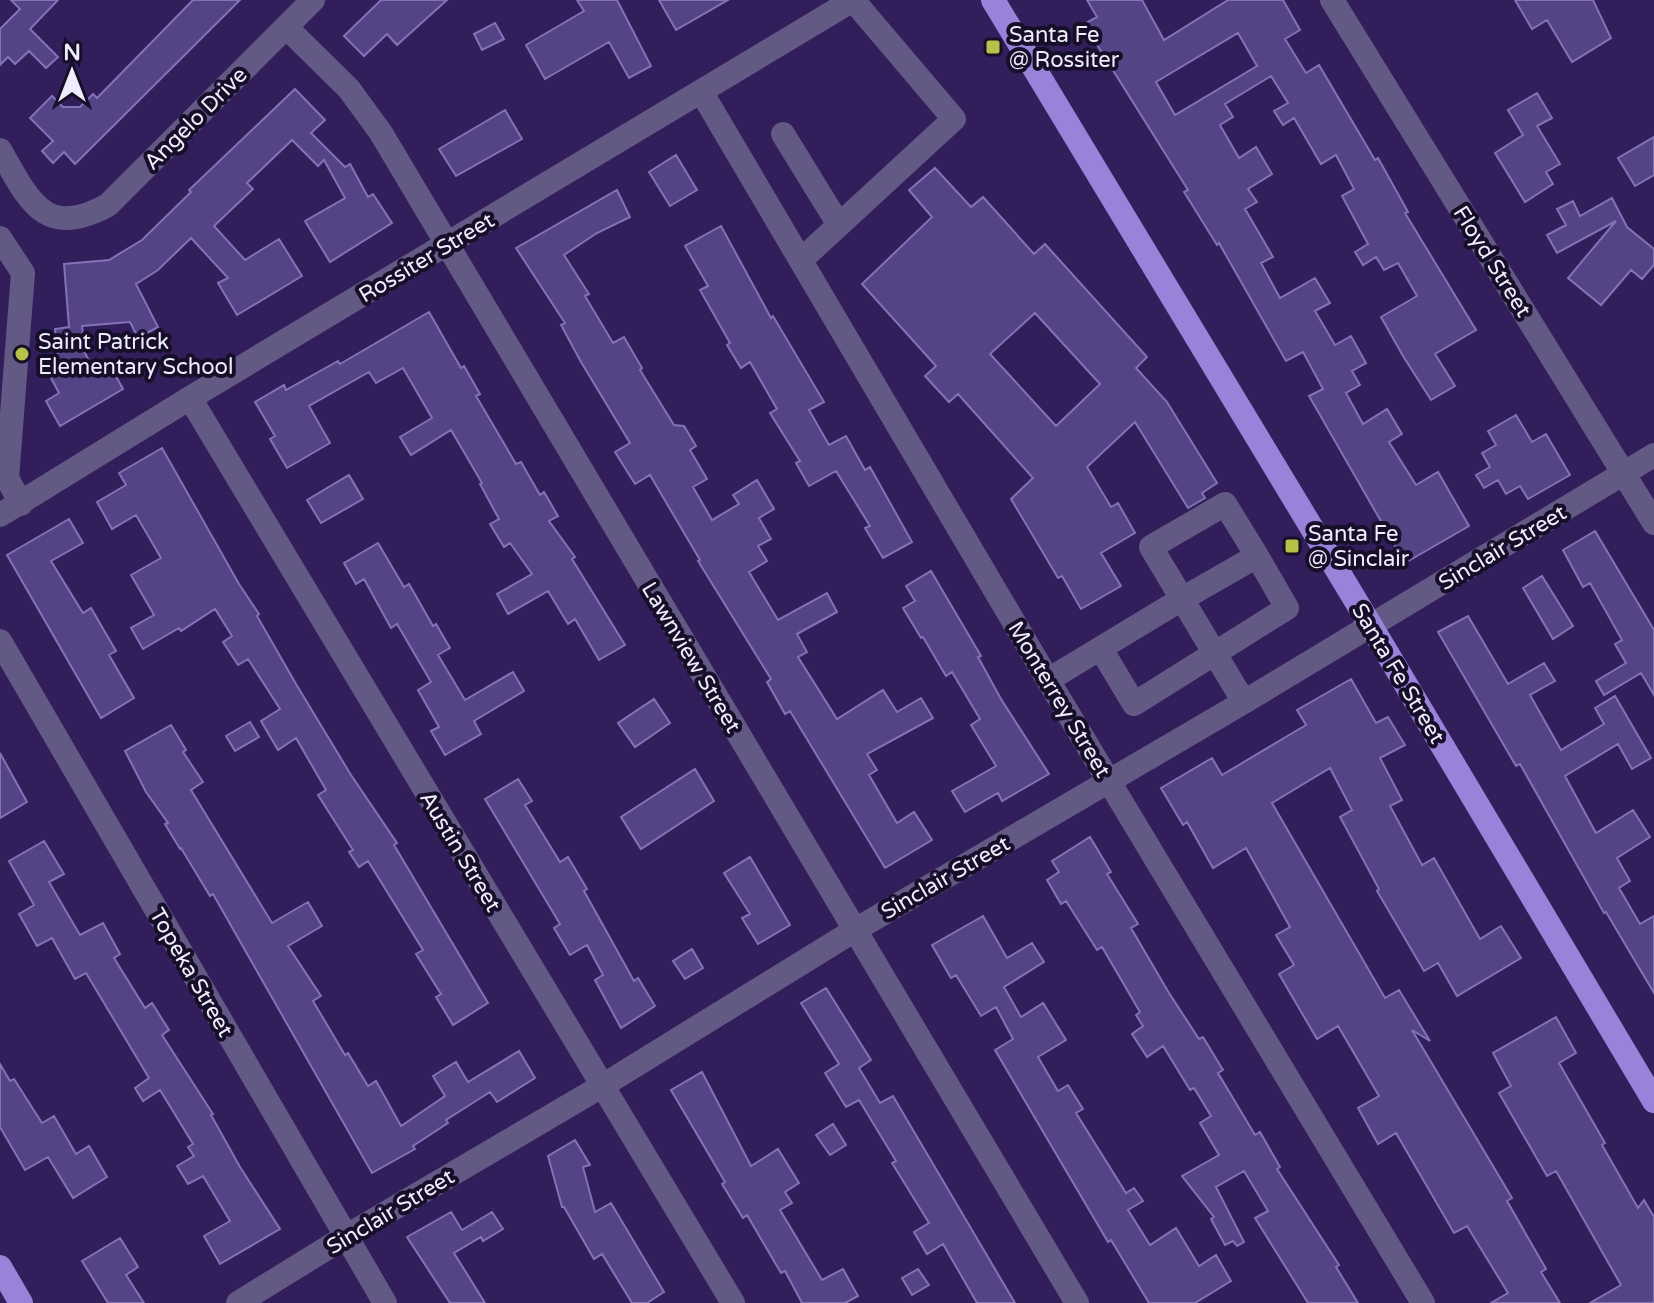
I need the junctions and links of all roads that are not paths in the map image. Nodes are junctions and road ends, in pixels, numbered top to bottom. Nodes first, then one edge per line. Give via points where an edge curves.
1 (313, 0) edge
2 (853, 0) edge
3 (993, 0) edge
4 (1332, 0) edge
5 (286, 27) junction
6 (702, 93) junction
7 (783, 134) dead end
8 (0, 150) edge
9 (839, 225) junction
10 (0, 238) edge
11 (445, 245) junction
12 (801, 260) junction
13 (190, 398) junction
14 (1654, 455) edge
15 (1624, 473) junction
16 (10, 510) edge
17 (1654, 523) edge
18 (1257, 556) junction
19 (1182, 599) junction
20 (1371, 626) junction
21 (0, 641) edge
22 (1101, 649) junction
23 (1216, 652) junction
24 (1048, 680) junction
25 (1244, 702) junction
26 (1109, 782) junction
27 (855, 930) junction
28 (602, 1086) junction
29 (1654, 1101) edge
30 (345, 1237) junction
31 (0, 1267) edge
32 (21, 1303) edge
33 (238, 1303) edge
34 (385, 1303) edge
35 (733, 1303) edge
36 (1077, 1303) edge
37 (1423, 1303) edge

1 - 5 street, Angelo Drive
2 - 6 street, Rossiter Street
2 - 9 street via 954,119
3 - 20 main road, Santa Fe Street
4 - 15 street, Floyd Street
5 - 8 street, Angelo Drive via 108,205 87,217 67,220 43,211 27,197
5 - 11 street, Lawnview Street via 349,89 381,133
6 - 11 street, Rossiter Street
6 - 12 street, Monterrey Street
7 - 9 street
9 - 12 street
10 - 16 street via 23,273 7,478
11 - 13 street, Rossiter Street
11 - 27 street, Lawnview Street
12 - 24 street, Monterrey Street
13 - 16 street, Rossiter Street
13 - 28 street, Austin Street
14 - 15 street, Sinclair Street
15 - 17 street, Floyd Street
15 - 20 street, Sinclair Street
18 - 19 street
18 - 19 street via 1225,504 1151,547
18 - 23 street via 1287,608
19 - 22 street
19 - 23 street
20 - 25 street, Sinclair Street
20 - 29 main road, Santa Fe Street
21 - 30 street, Topeka Street
22 - 23 street via 1134,704
22 - 24 street
23 - 25 street
24 - 26 street, Monterrey Street
25 - 26 street, Sinclair Street
26 - 27 street, Sinclair Street
26 - 37 street, Monterrey Street
27 - 28 street, Sinclair Street
27 - 36 street, Lawnview Street
28 - 30 street, Sinclair Street
28 - 35 street, Austin Street
30 - 33 street, Sinclair Street
30 - 34 street, Topeka Street
31 - 32 main road

